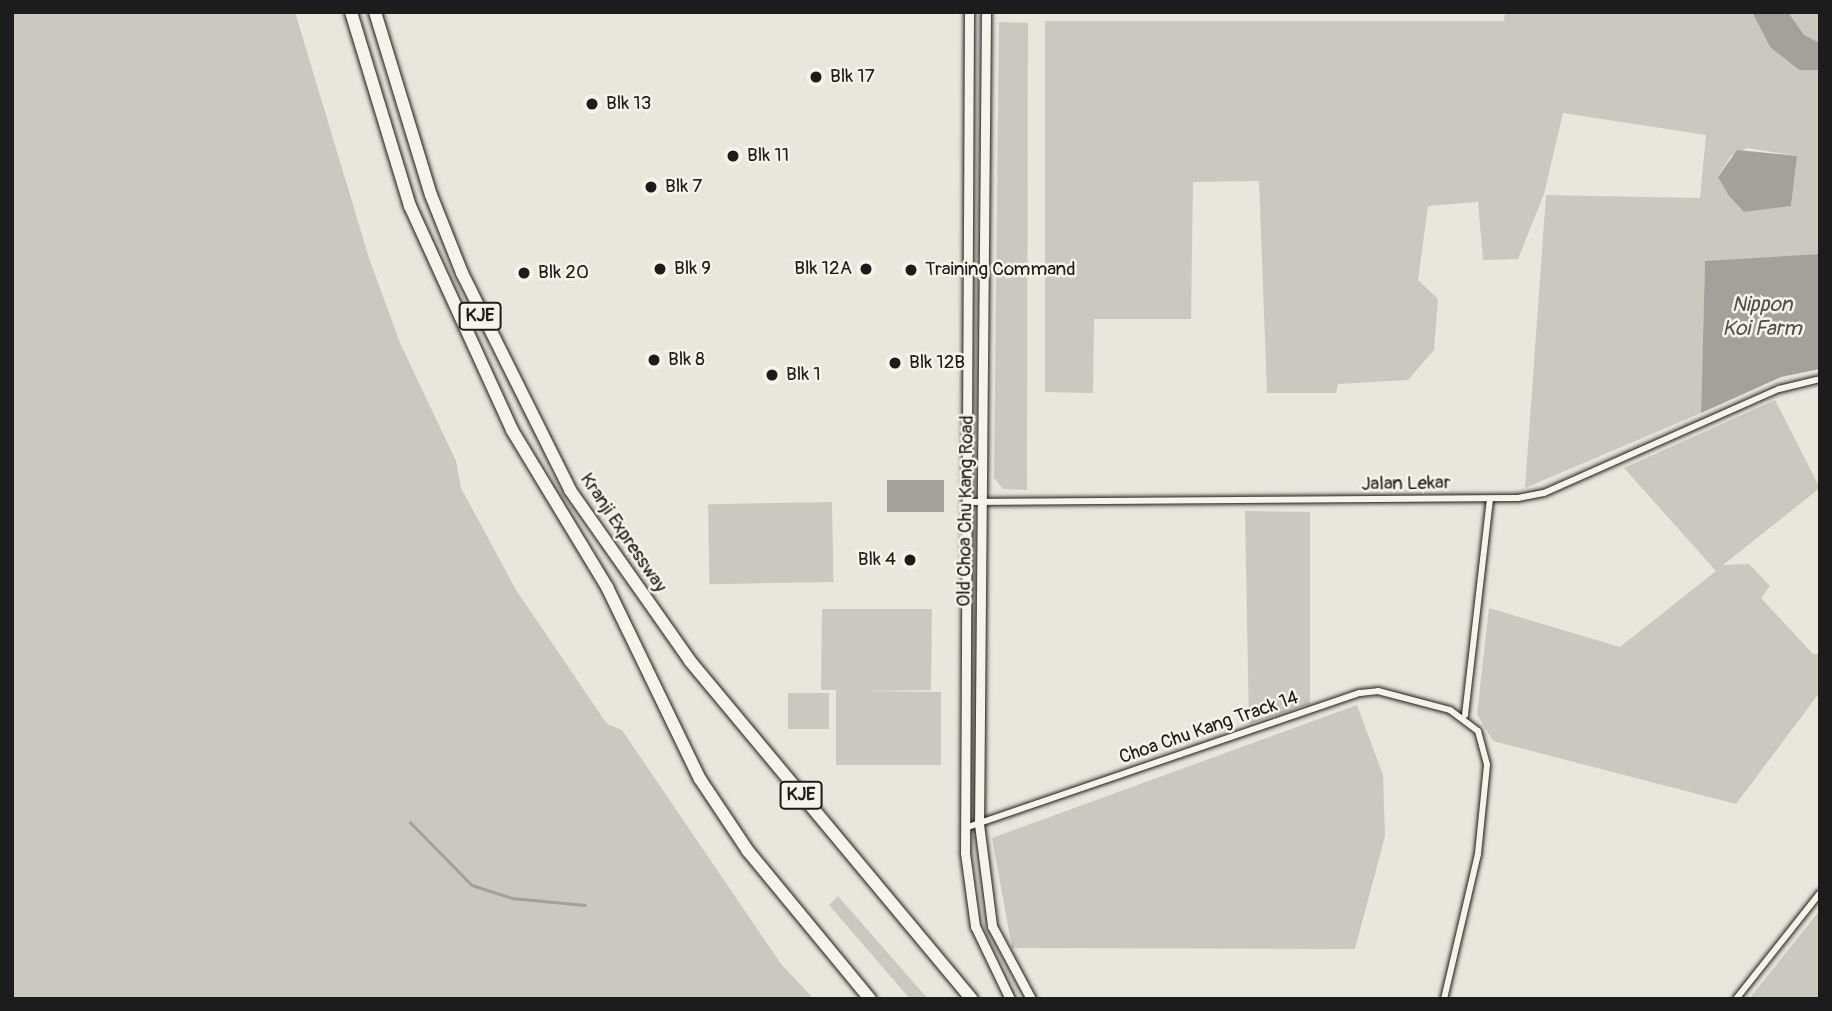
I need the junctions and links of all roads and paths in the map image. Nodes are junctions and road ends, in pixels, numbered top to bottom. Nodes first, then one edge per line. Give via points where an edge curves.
1 (351, 12) edge
2 (375, 12) edge
3 (969, 12) edge
4 (986, 12) edge
5 (988, 211) junction
6 (970, 222) junction
7 (1820, 379) edge
8 (1490, 499) junction
9 (968, 502) junction
10 (986, 502) junction
11 (1465, 715) junction
12 (979, 824) junction
13 (965, 828) junction
14 (1820, 893) edge
15 (870, 999) edge
16 (972, 999) edge
17 (1010, 999) edge
18 (1031, 999) edge
19 (1444, 999) edge
20 (1736, 999) edge

1 - 15 highway, KJE via 410,206 512,430 607,587 700,779 748,851
2 - 16 highway, Kranji Expressway / KJE via 431,195 462,273 570,490 690,662
3 - 6 main road, Old Choa Chu Kang Road
4 - 5 main road, Old Choa Chu Kang Road
5 - 6 main road
5 - 10 main road, Old Choa Chu Kang Road
6 - 9 main road, Old Choa Chu Kang Road
7 - 8 street, Jalan Lekar via 1779,389 1544,493
8 - 10 street, Jalan Lekar
8 - 11 street
9 - 10 street, Jalan Lekar
9 - 13 main road, Old Choa Chu Kang Road
10 - 12 main road, Old Choa Chu Kang Road
11 - 12 street, Choa Chu Kang Track 14 via 1378,691 1360,693
11 - 19 street via 1478,731 1487,765 1476,863
12 - 13 street, Choa Chu Kang Track 14
12 - 18 main road, Old Choa Chu Kang Road via 992,926
13 - 17 main road, Old Choa Chu Kang Road via 975,926
14 - 20 street

